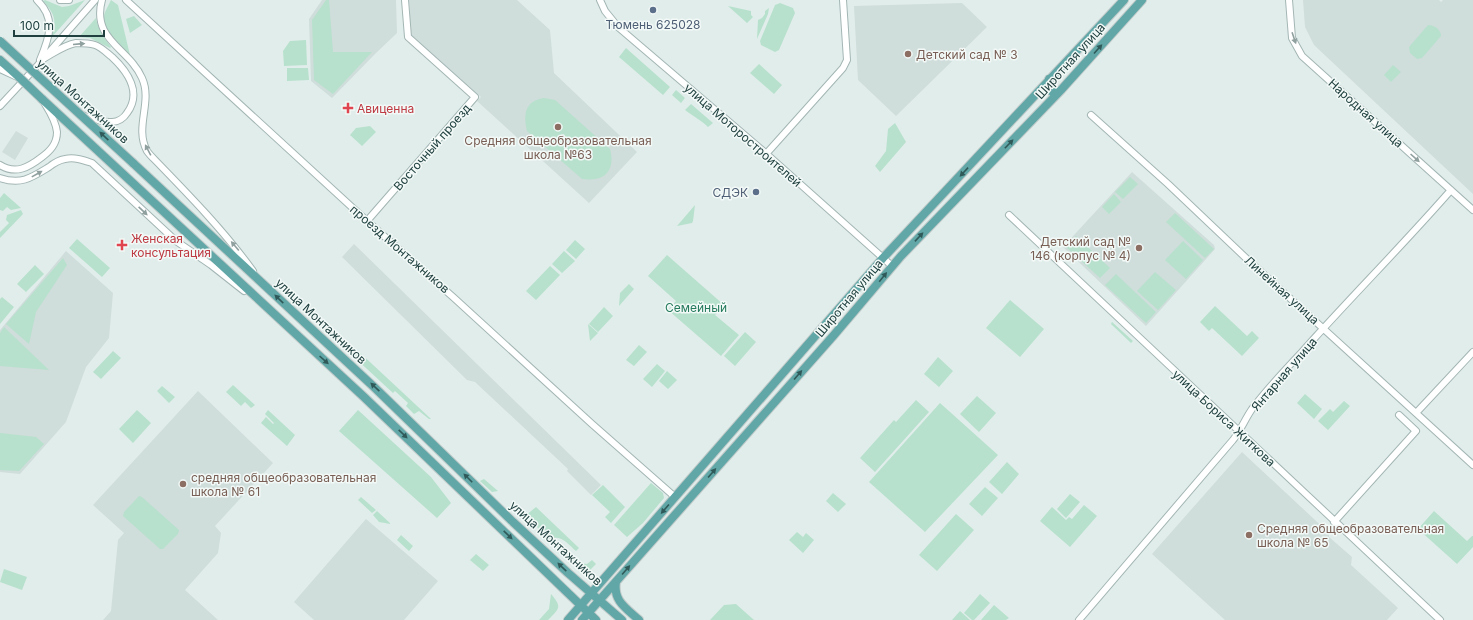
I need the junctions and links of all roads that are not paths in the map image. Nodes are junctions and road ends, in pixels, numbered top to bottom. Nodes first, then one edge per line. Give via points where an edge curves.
1 (38, 0) edge
2 (60, 0) edge
3 (69, 0) edge
4 (95, 0) edge
5 (102, 0) edge
6 (126, 0) edge
7 (405, 0) edge
8 (600, 0) edge
9 (843, 0) edge
10 (1124, 0) edge
11 (1142, 0) edge
12 (1289, 0) edge
13 (0, 41) edge
14 (43, 59) junction
15 (0, 60) edge
16 (38, 65) junction
17 (0, 69) edge
18 (20, 78) junction
19 (1049, 79) junction
20 (1061, 90) junction
21 (42, 99) junction
22 (1029, 101) junction
23 (0, 106) edge
24 (1040, 112) junction
25 (81, 115) junction
26 (1091, 115) dead end
27 (766, 154) junction
28 (0, 166) edge
29 (0, 178) edge
30 (1451, 190) junction
31 (1473, 210) edge
32 (1009, 215) dead end
33 (367, 221) junction
34 (883, 258) junction
35 (892, 266) junction
36 (258, 278) junction
37 (273, 314) junction
38 (1324, 328) junction
39 (1473, 352) edge
40 (764, 395) junction
41 (773, 404) junction
42 (1416, 413) junction
43 (1398, 415) dead end
44 (744, 418) junction
45 (753, 427) junction
46 (1240, 432) junction
47 (1473, 465) edge
48 (675, 497) junction
49 (1334, 522) junction
50 (616, 582) junction
51 (592, 593) junction
52 (601, 600) junction
53 (581, 605) junction
54 (589, 612) junction
55 (568, 620) edge
56 (582, 620) edge
57 (596, 620) edge
58 (622, 620) edge
59 (639, 620) edge
60 (1079, 620) edge
61 (1440, 620) edge

1 - 16 street via 48,14 50,25
2 - 3 street
4 - 14 street
36 -> 5 street via 213,220 147,150 142,130 146,90 132,63 104,32 101,23
6 - 33 street, проезд Монтажников
7 - 33 street, Восточный проезд via 408,38 476,97
8 - 27 street, улица Моторостроителей via 618,27
9 - 27 street via 847,60 843,68
10 - 19 main road, Широтная улица
20 -> 11 main road, Широтная улица
12 -> 30 street, Народная улица via 1292,38 1302,56
13 - 25 main road, улица Монтажников, bridge
14 - 16 street
14 -> 25 street via 76,43 94,45 108,54 127,75 134,95 131,107 124,117 113,122 102,122
15 - 18 main road
16 - 23 street
17 - 18 street
18 - 21 main road, bridge
19 - 20 main road via 1048,89 1057,93
19 - 22 main road, Широтная улица
20 - 24 main road, Широтная улица
21 - 28 street via 57,132 50,150 30,166 14,170
21 - 37 main road
22 - 24 main road via 1033,99 1040,103
22 -> 34 main road, Широтная улица
35 -> 24 main road, Широтная улица
36 -> 25 main road, улица Монтажников, bridge
26 - 38 street, Линейная улица
27 - 34 street, улица Моторостроителей
29 -> 37 street via 12,182 26,180 65,159 82,159 92,163 176,241
30 - 31 street, Народная улица
30 - 38 street, Янтарная улица
32 - 46 street, улица Бориса Житкова
33 - 48 street, проезд Монтажников
34 - 35 street, улица Моторостроителей
34 - 40 main road, Широтная улица
41 -> 35 main road, Широтная улица
51 -> 36 main road, улица Монтажников via 513,522
37 -> 53 main road
38 - 42 street, Линейная улица
38 - 46 street, Янтарная улица via 1251,410
39 - 42 street
40 - 41 main road via 764,404
40 - 44 main road, Широтная улица
41 - 45 main road, Широтная улица
42 - 47 street, Линейная улица
43 - 49 street via 1416,431
44 - 45 main road via 753,418
44 - 48 main road, Широтная улица
50 -> 45 main road, Широтная улица
46 - 49 street, улица Бориса Житкова
46 - 60 street, Янтарная улица
48 -> 51 main road, Широтная улица
49 - 61 street, улица Бориса Житкова
50 - 52 main road, Широтная улица
50 - 59 main road via 616,596
51 - 52 main road, улица Монтажников
51 - 53 main road, Широтная улица
52 - 54 main road, Широтная улица
52 - 58 main road, улица Монтажников
53 - 54 main road
53 - 55 main road, Широтная улица
54 - 56 main road, Широтная улица
54 - 57 main road

